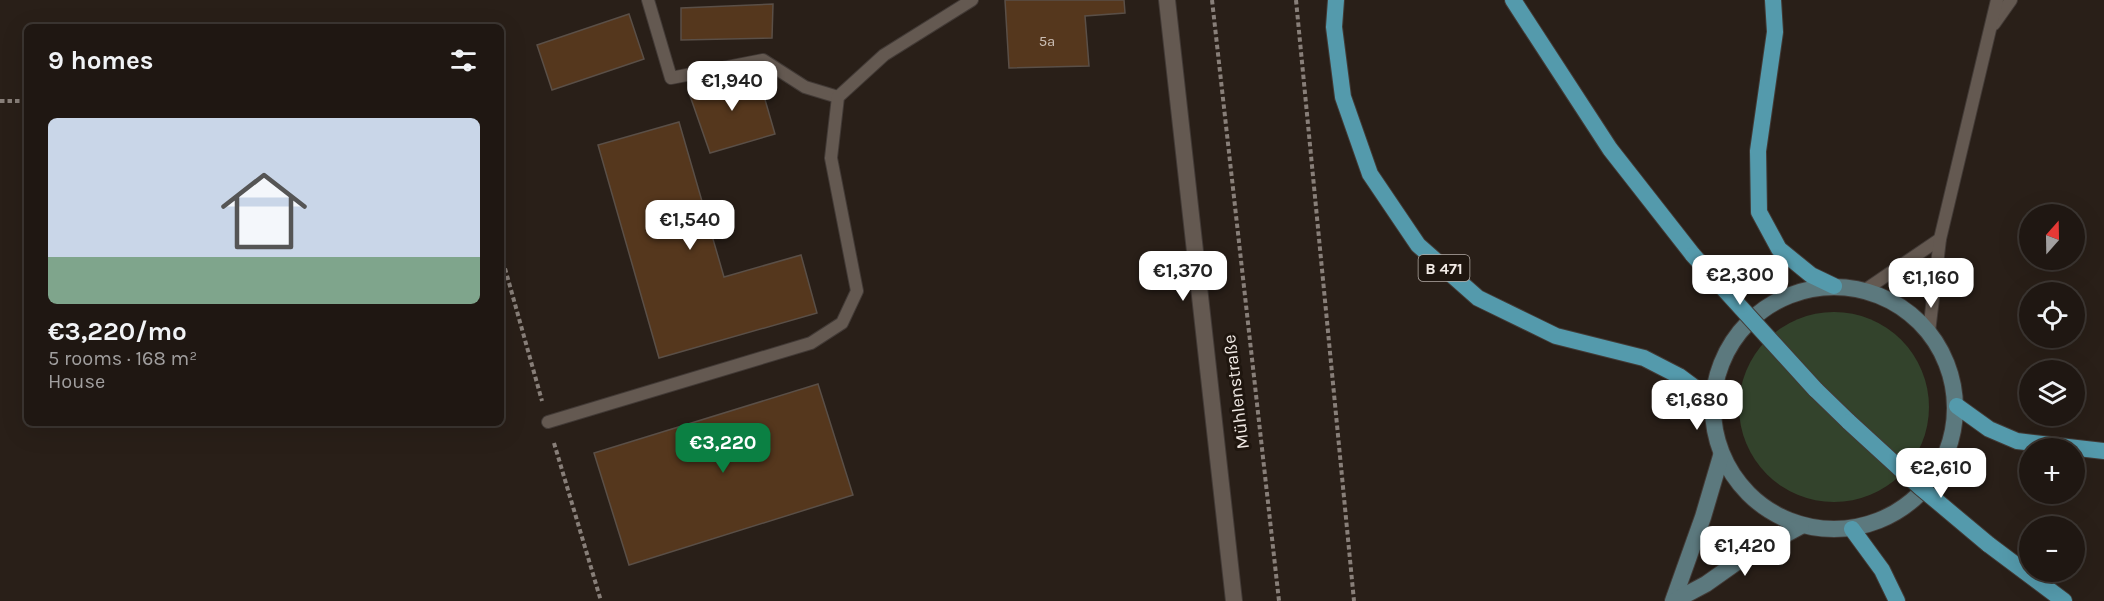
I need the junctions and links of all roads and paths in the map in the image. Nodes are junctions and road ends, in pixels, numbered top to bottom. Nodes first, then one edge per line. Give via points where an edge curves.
1 (648, 0) edge
2 (972, 0) edge
3 (1167, 0) edge
4 (1212, 0) edge
5 (1296, 0) edge
6 (1336, 0) edge
7 (1514, 0) edge
8 (1773, 0) edge
9 (1997, 0) edge
10 (2011, 0) edge
11 (1990, 30) junction
12 (838, 97) junction
13 (0, 100) edge
14 (24, 101) edge
15 (1940, 239) junction
16 (1834, 286) junction
17 (1865, 290) junction
18 (1929, 332) junction
19 (1710, 399) junction
20 (1957, 406) junction
21 (548, 422) dead end
22 (2104, 451) edge
23 (1721, 456) junction
24 (1801, 526) junction
25 (1852, 529) junction
26 (1234, 601) edge
27 (1279, 601) edge
28 (1354, 601) edge
29 (1674, 601) edge
30 (1897, 601) edge
31 (2064, 601) edge

1 - 12 lane via 671,78 763,60 805,87
2 - 12 lane via 884,56
3 - 26 street, Mühlenstraße
4 - 27 path, Mühlenstraße
5 - 28 path
6 - 19 main road, B 471 via 1334,27 1343,97 1370,174 1418,245 1478,298 1556,336 1644,358 1679,376
7 - 31 main road, bridge via 1610,149 1693,255 1815,389 1934,500
8 - 16 main road via 1775,32 1758,152 1759,212 1779,249 1810,275
9 - 11 lane
10 - 11 lane
11 - 15 lane
12 - 21 lane via 831,158 856,291 842,323 811,343
13 - 14 path
15 - 17 lane
15 - 18 lane
16 - 17 main road
16 - 19 main road via 1802,290 1771,304 1744,325 1724,353
17 - 18 main road via 1911,313
18 - 20 main road via 1949,367
19 - 23 main road
20 - 22 main road via 1989,429 2017,441
20 - 25 main road via 1949,449 1928,487 1894,515
23 - 24 main road via 1753,500
23 - 29 main road
24 - 25 main road
24 - 29 main road
25 - 30 main road via 1882,570

